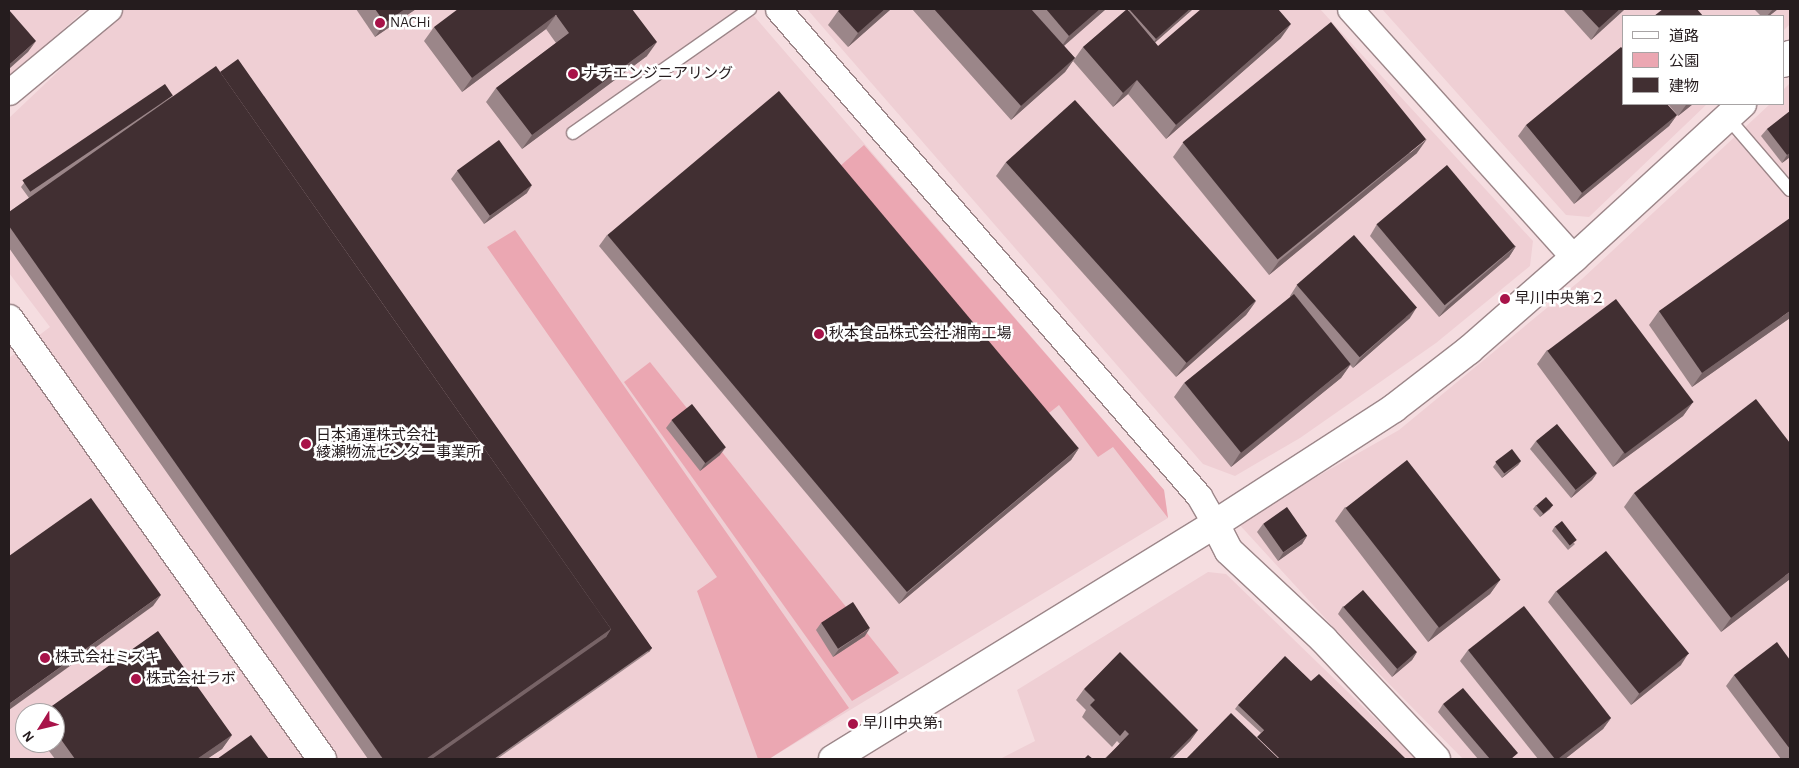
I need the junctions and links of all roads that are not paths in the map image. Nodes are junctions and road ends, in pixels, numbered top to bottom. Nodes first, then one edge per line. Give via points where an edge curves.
1 (109, 9) edge
2 (750, 9) edge
3 (778, 9) edge
4 (1350, 9) edge
5 (9, 92) edge
6 (1735, 111) edge
7 (572, 134) dead end
8 (1790, 190) edge
9 (1574, 258) junction
10 (9, 319) edge
11 (1215, 524) junction
12 (322, 759) edge
13 (834, 759) edge
14 (1436, 759) edge

1 - 5 street
2 - 7 lane
3 - 11 street via 1199,496
4 - 9 street
6 - 8 lane
6 - 9 street
9 - 11 street via 1469,350 1394,408
10 - 12 street
11 - 13 street
11 - 14 street via 1229,551 1324,640

